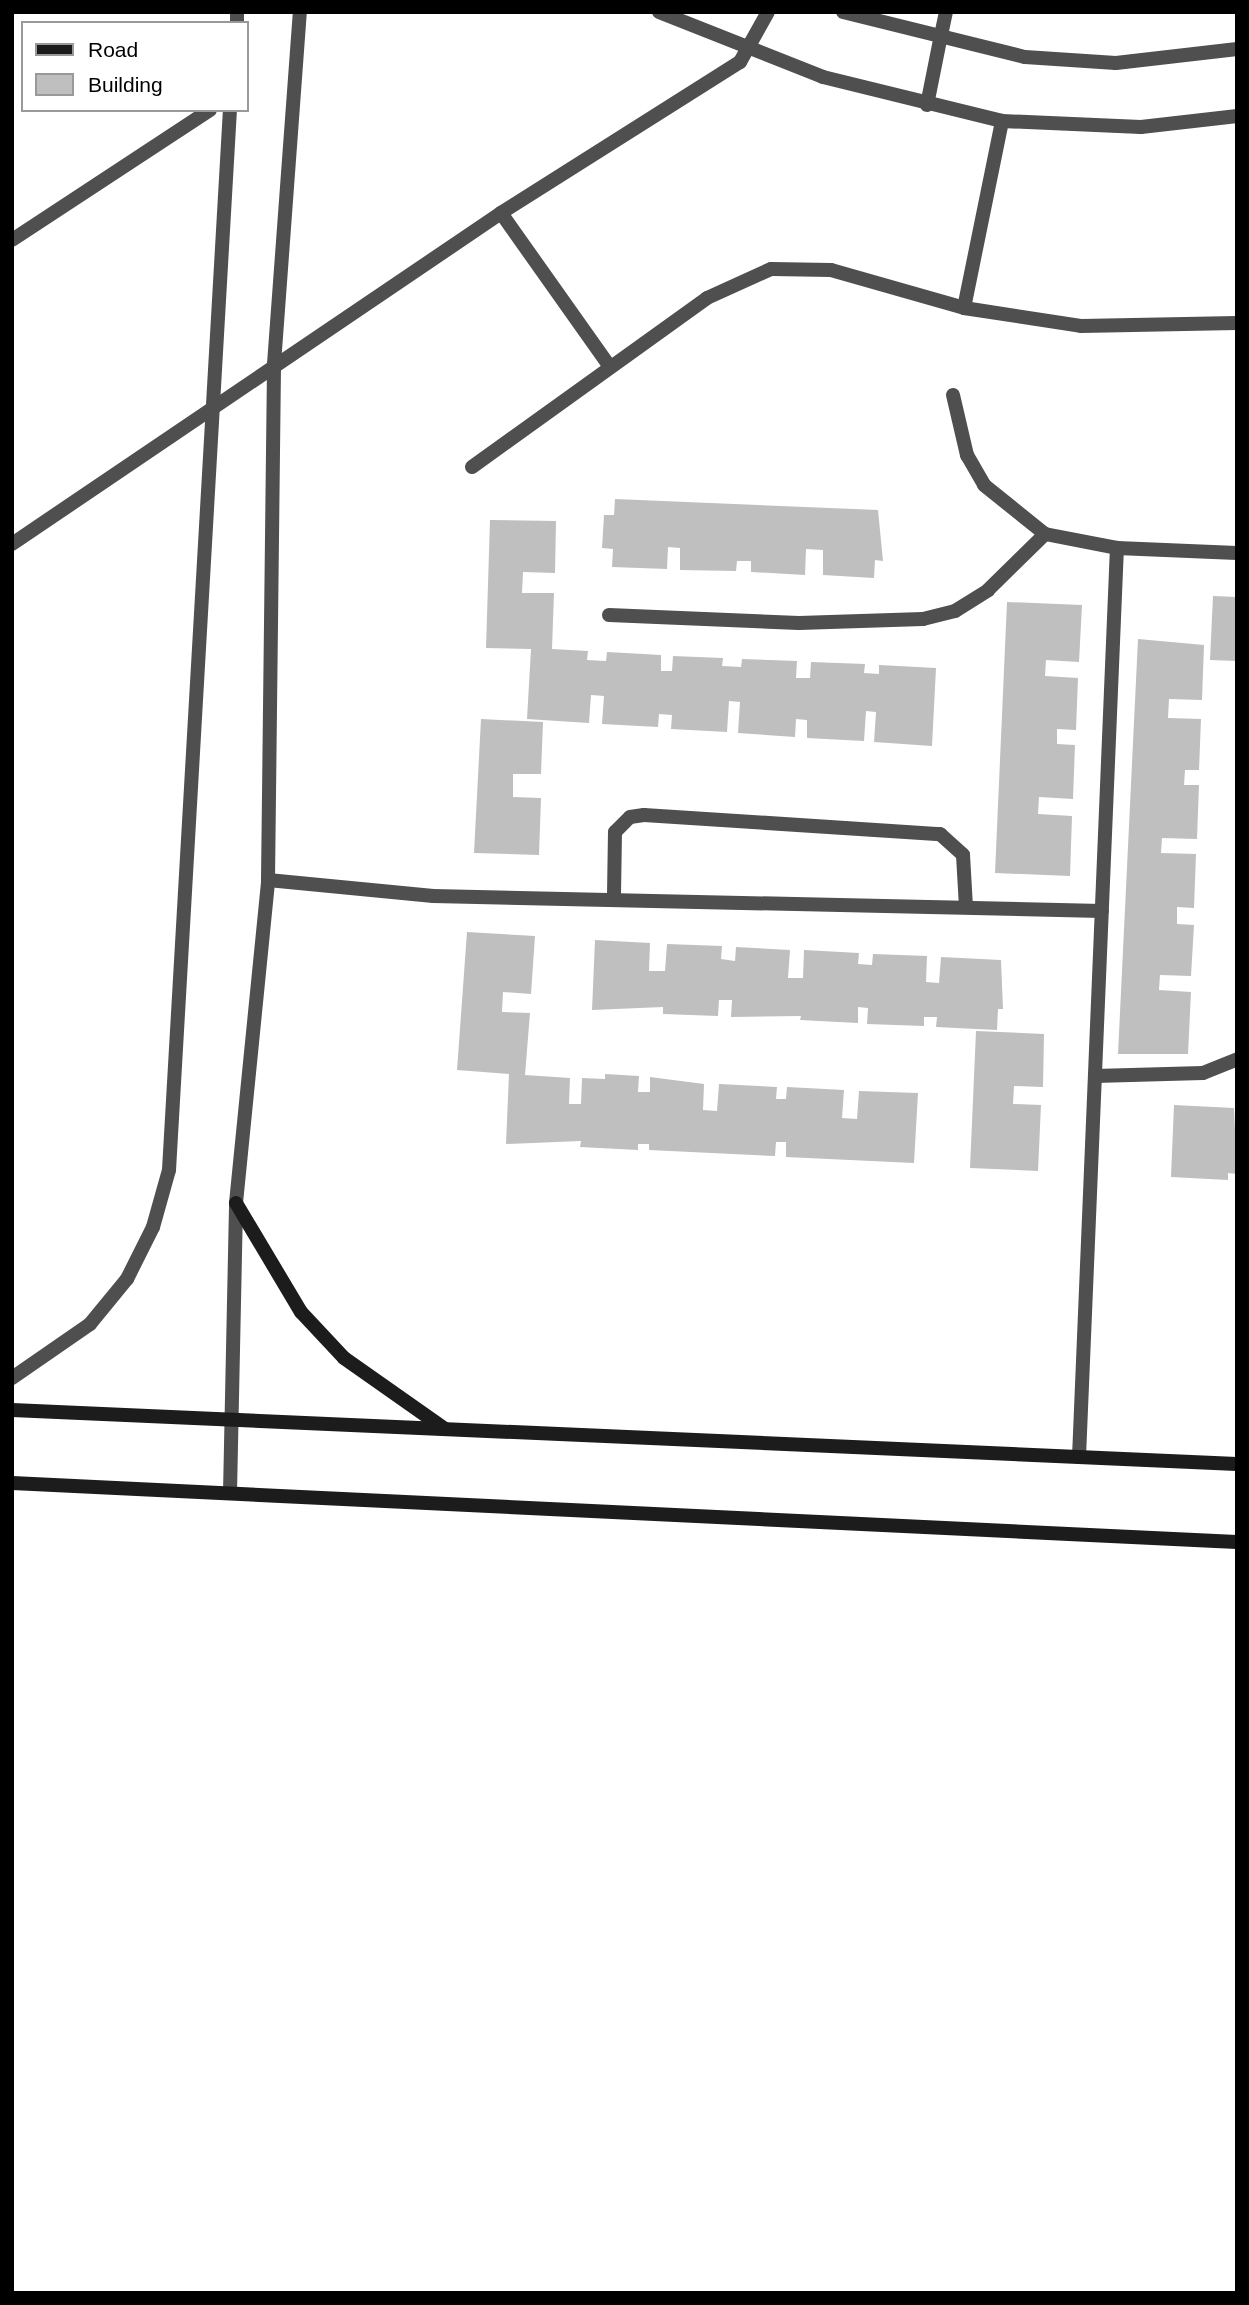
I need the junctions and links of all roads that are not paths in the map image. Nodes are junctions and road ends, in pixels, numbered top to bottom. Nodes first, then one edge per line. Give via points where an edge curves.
1 (300, 12) edge
2 (659, 12) edge
3 (768, 12) edge
4 (843, 12) edge
5 (946, 12) edge
6 (940, 40) junction
7 (1237, 49) edge
8 (750, 50) junction
9 (927, 105) junction
10 (207, 112) edge
11 (230, 112) edge
12 (1237, 116) edge
13 (1002, 121) junction
14 (501, 214) junction
15 (12, 240) edge
16 (964, 307) junction
17 (1237, 323) edge
18 (274, 364) junction
19 (610, 367) junction
20 (953, 395) dead end
21 (211, 410) junction
22 (472, 467) dead end
23 (1045, 534) junction
24 (12, 544) edge
25 (1117, 548) junction
26 (1237, 553) edge
27 (609, 615) dead end
28 (268, 880) junction
29 (614, 895) junction
30 (966, 907) junction
31 (1102, 911) junction
32 (1236, 1061) edge
33 (1095, 1076) junction
34 (236, 1203) junction
35 (12, 1378) edge
36 (12, 1410) edge
37 (231, 1417) junction
38 (446, 1429) junction
39 (1079, 1457) junction
40 (1237, 1464) edge
41 (12, 1483) edge
42 (230, 1493) junction
43 (1237, 1542) edge

1 - 18 street
2 - 8 street
3 - 8 street
4 - 6 street
5 - 6 street
6 - 7 street via 1025,57 1116,63
6 - 9 street
8 - 9 street
8 - 14 street
9 - 13 street
10 - 15 street
11 - 21 street
12 - 13 street via 1141,127
13 - 16 street
14 - 18 street
14 - 19 street
16 - 17 street via 1081,326
16 - 19 street via 831,270 771,270 707,298
18 - 21 street
18 - 28 street
19 - 22 street
20 - 23 street via 967,455 984,485
21 - 24 street
21 - 35 street via 169,1171 153,1227 127,1279 90,1324
23 - 25 street
23 - 27 street via 988,590 955,611 923,619 799,623
25 - 26 street
25 - 31 street
28 - 29 street via 433,895
28 - 34 street
29 - 30 street
29 - 30 street via 615,832 630,817 644,815 940,834 963,855
30 - 31 street
31 - 33 street
32 - 33 street via 1203,1073
33 - 39 street
34 - 37 street
34 - 38 main road via 301,1312 344,1358
36 - 37 main road
37 - 38 main road
37 - 42 street
38 - 39 main road
39 - 40 main road
41 - 42 main road
42 - 43 main road

